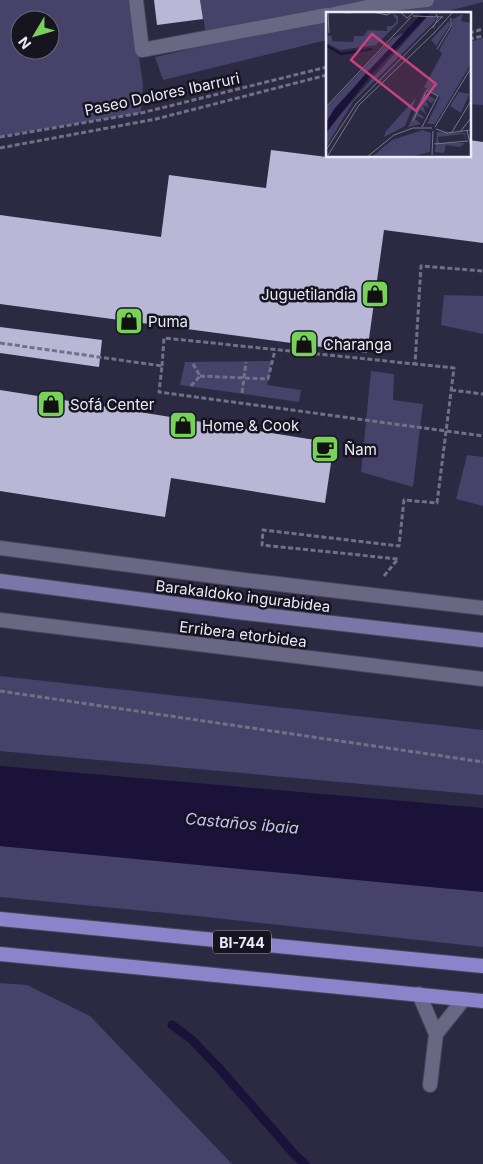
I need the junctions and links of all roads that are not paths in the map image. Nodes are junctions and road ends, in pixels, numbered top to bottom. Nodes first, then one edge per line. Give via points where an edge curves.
1 (136, 0) edge
2 (427, 0) edge
3 (344, 12) edge
4 (326, 15) edge
5 (0, 548) edge
6 (0, 581) edge
7 (483, 608) edge
8 (0, 620) edge
9 (483, 640) edge
10 (483, 679) edge
11 (0, 919) edge
12 (0, 954) edge
13 (483, 966) edge
14 (418, 994) junction
15 (464, 999) junction
16 (483, 1001) edge
17 (436, 1034) junction
18 (430, 1085) dead end

1 - 4 street via 142,50
2 - 3 street
5 - 7 street
6 - 9 main road, Barakaldoko ingurabidea
8 - 10 street, Erribera etorbidea
11 - 13 main road, BI-744
12 - 14 main road, BI-744
14 - 15 main road, BI-744
14 - 17 street
15 - 16 main road, BI-744
15 - 17 street
17 - 18 street

